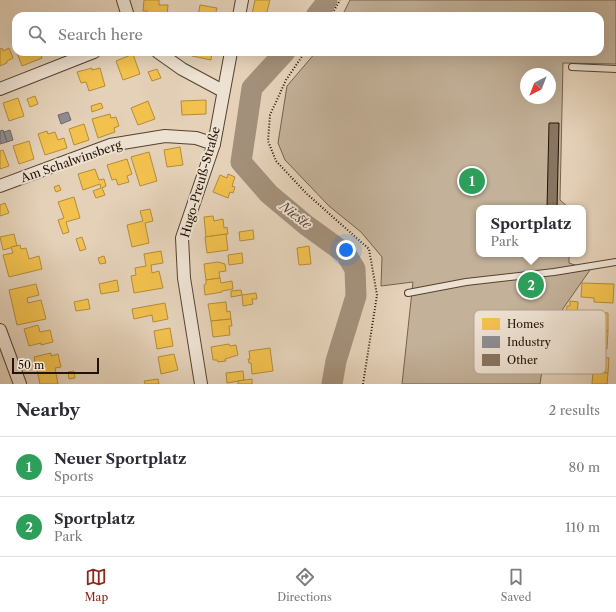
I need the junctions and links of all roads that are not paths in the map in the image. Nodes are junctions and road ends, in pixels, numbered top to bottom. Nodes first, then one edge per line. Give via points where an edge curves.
1 (123, 0) edge
2 (242, 0) edge
3 (127, 12) edge
4 (239, 12) edge
5 (84, 56) edge
6 (164, 56) edge
7 (230, 56) edge
8 (572, 67) dead end
9 (616, 69) edge
10 (0, 89) edge
11 (223, 91) junction
12 (214, 144) junction
13 (0, 186) edge
14 (616, 262) edge
15 (408, 293) dead end
16 (0, 330) edge
17 (20, 384) edge
18 (201, 384) edge

1 - 3 street
2 - 4 street
5 - 10 street
6 - 11 street
7 - 11 street, Hugo-Preuß-Straße
8 - 9 lane
11 - 12 street, Hugo-Preuß-Straße
12 - 13 street, Am Schalwinsberg via 196,138 165,136 110,145
12 - 18 street, Hugo-Preuß-Straße via 182,238 184,278
14 - 15 lane via 466,282
16 - 17 street

